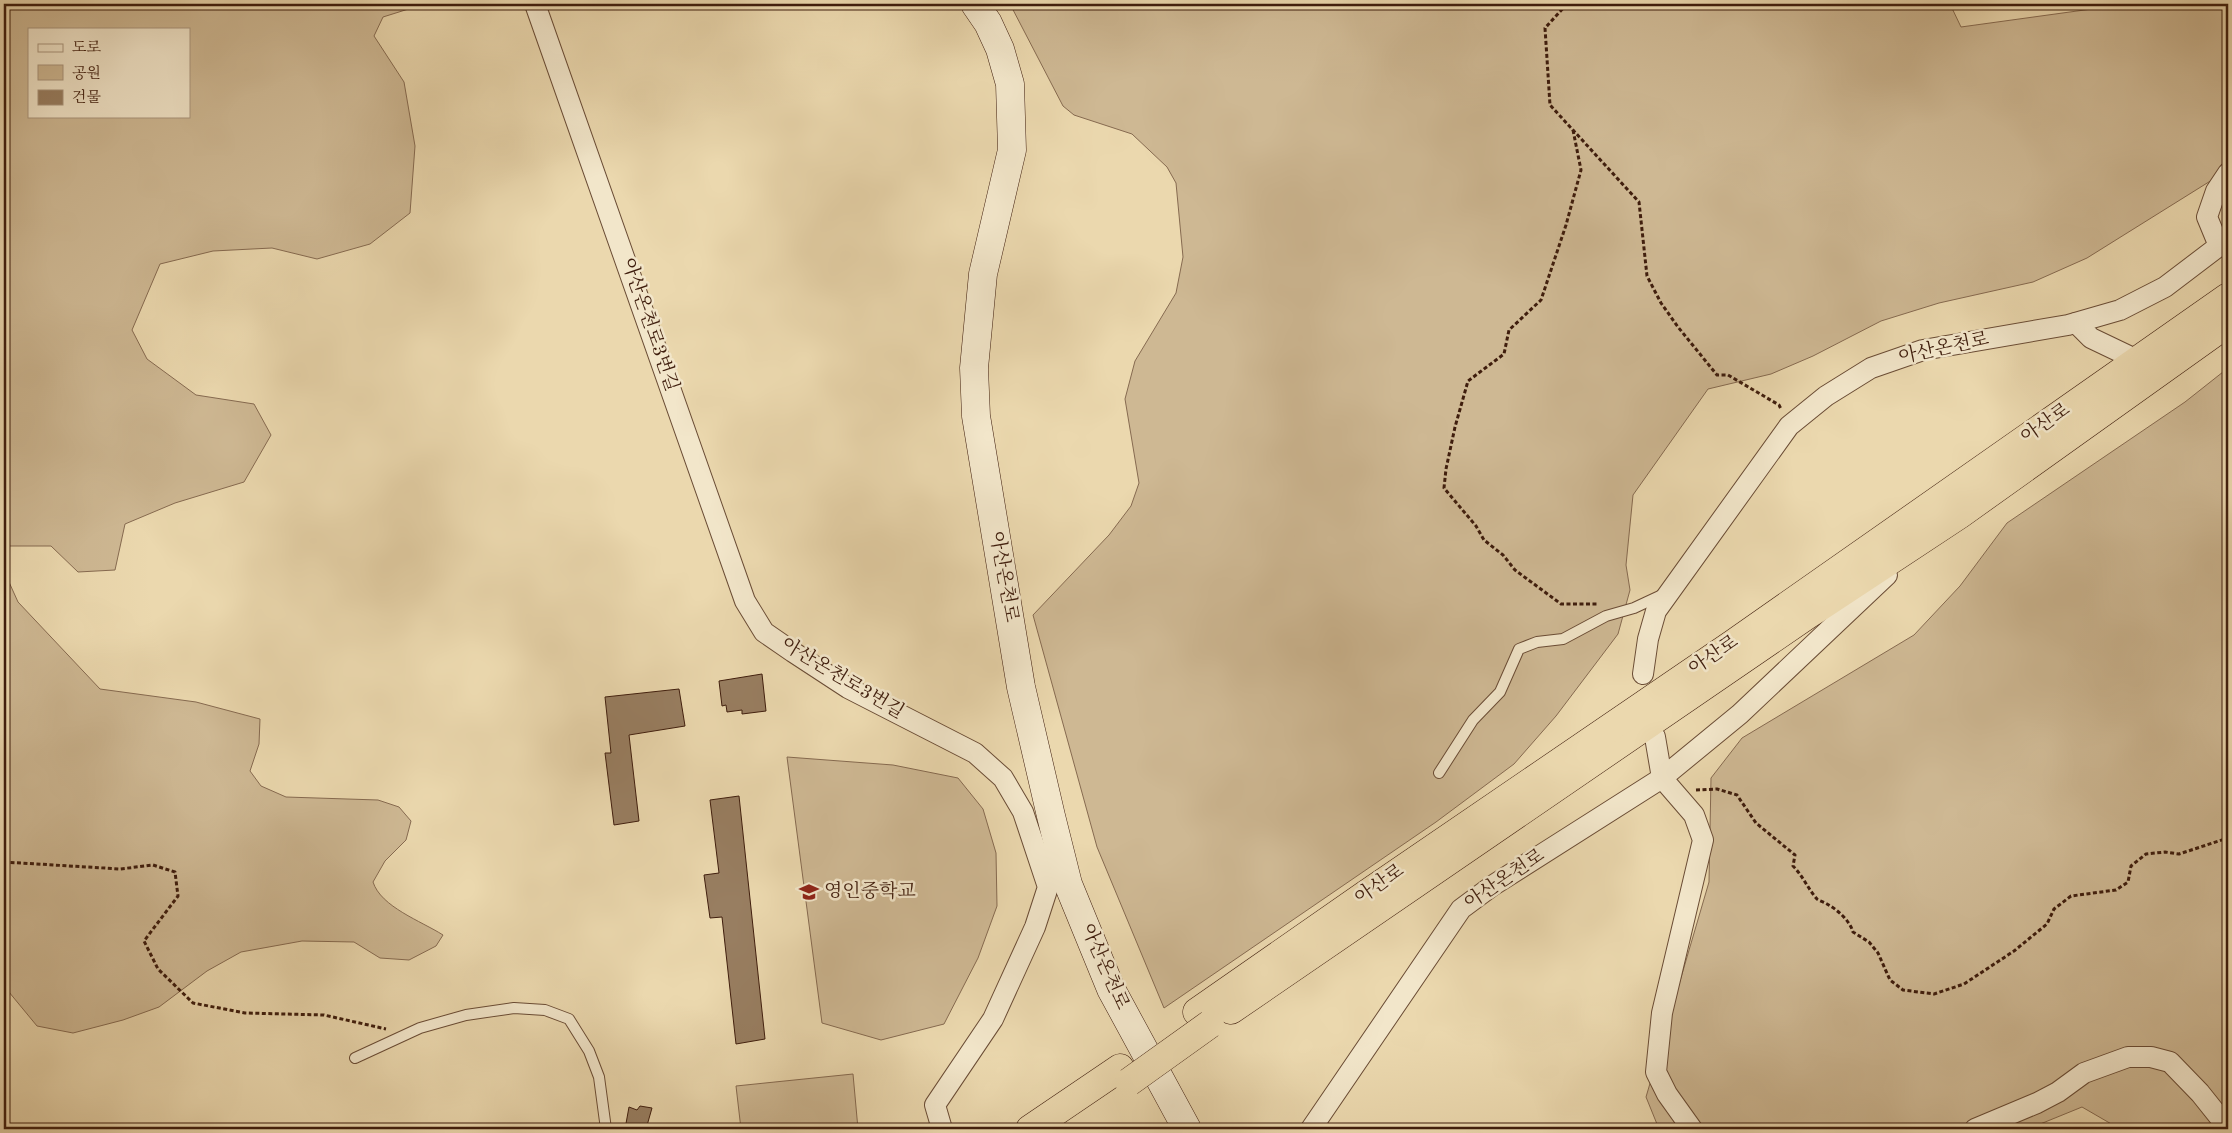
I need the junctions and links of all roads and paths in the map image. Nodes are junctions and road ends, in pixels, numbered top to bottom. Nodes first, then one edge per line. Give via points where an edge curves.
1 (535, 4) edge
2 (975, 4) edge
3 (1567, 4) edge
4 (1573, 130) junction
5 (2228, 173) edge
6 (2224, 250) edge
7 (2228, 297) edge
8 (2076, 323) junction
9 (2228, 323) edge
10 (2137, 360) junction
11 (1789, 426) junction
12 (1959, 515) junction
13 (1670, 592) junction
14 (1600, 604) dead end
15 (1643, 674) dead end
16 (1655, 737) dead end
17 (1438, 773) dead end
18 (1662, 778) junction
19 (1677, 794) junction
20 (2228, 838) edge
21 (4, 862) edge
22 (1058, 884) junction
23 (1204, 1018) junction
24 (420, 1028) junction
25 (355, 1058) dead end
26 (1125, 1075) junction
27 (2228, 1128) edge
28 (606, 1129) edge
29 (942, 1129) edge
30 (1030, 1129) edge
31 (1062, 1129) edge
32 (1187, 1129) edge
33 (1311, 1129) edge
34 (1692, 1129) edge
35 (1974, 1129) edge

1 - 22 street, 아산온천로3번길 via 745,601 764,632 793,652 848,688 975,753 1003,778
2 - 22 main road, 아산온천로 via 1000,49 1010,84 1012,150 983,274 974,368 976,416 1021,687 1051,816
3 - 4 path via 1545,28 1550,105
4 - 11 path via 1639,202 1647,276 1678,327 1717,374 1728,374 1779,405
4 - 14 path via 1581,170 1551,273 1541,300 1509,330 1504,354 1468,381 1444,488 1484,540 1504,554 1515,570 1561,604
5 - 6 street, 아산온천로 via 2216,191 2207,218
6 - 8 street, 아산온천로 via 2165,287 2120,310
7 - 10 highway, 아산로
8 - 10 street via 2091,338
8 - 11 street, 아산온천로 via 1923,350 1871,368 1826,396
9 - 12 highway, 아산로
10 - 23 highway, 아산로 via 1734,643 1365,894
11 - 13 street, 아산온천로
12 - 18 street, 아산온천로 via 1874,585 1740,714
12 - 23 highway, 아산로
13 - 15 street, 아산온천로 via 1656,611
13 - 17 lane via 1606,616 1564,639 1536,642 1519,649 1500,692 1474,720
16 - 18 street
18 - 19 street
18 - 33 street, 아산온천로 via 1461,909
19 - 20 path via 1686,790 1717,789 1738,795 1756,823 1795,855 1794,866 1817,900 1828,904 1851,924 1853,932 1869,942 1878,953 1890,980 1902,990 1934,994 1964,984 2014,951 2047,924 2054,909 2071,896 2116,890 2128,882 2131,866 2146,854 2179,854
19 - 34 street via 1694,815 1703,840 1662,1013 1656,1072
21 - 24 path via 120,869 153,865 175,872 178,896 144,941 158,969 193,1003 245,1013 324,1015 387,1030
22 - 29 street via 992,1019 935,1105
22 - 32 main road, 아산온천로
23 - 26 highway
24 - 25 lane
24 - 28 lane via 466,1015 514,1008 545,1010 569,1019 590,1051 599,1077
26 - 30 highway
26 - 31 highway
27 - 35 street via 2170,1062 2151,1057 2128,1057 2084,1073 2037,1103

